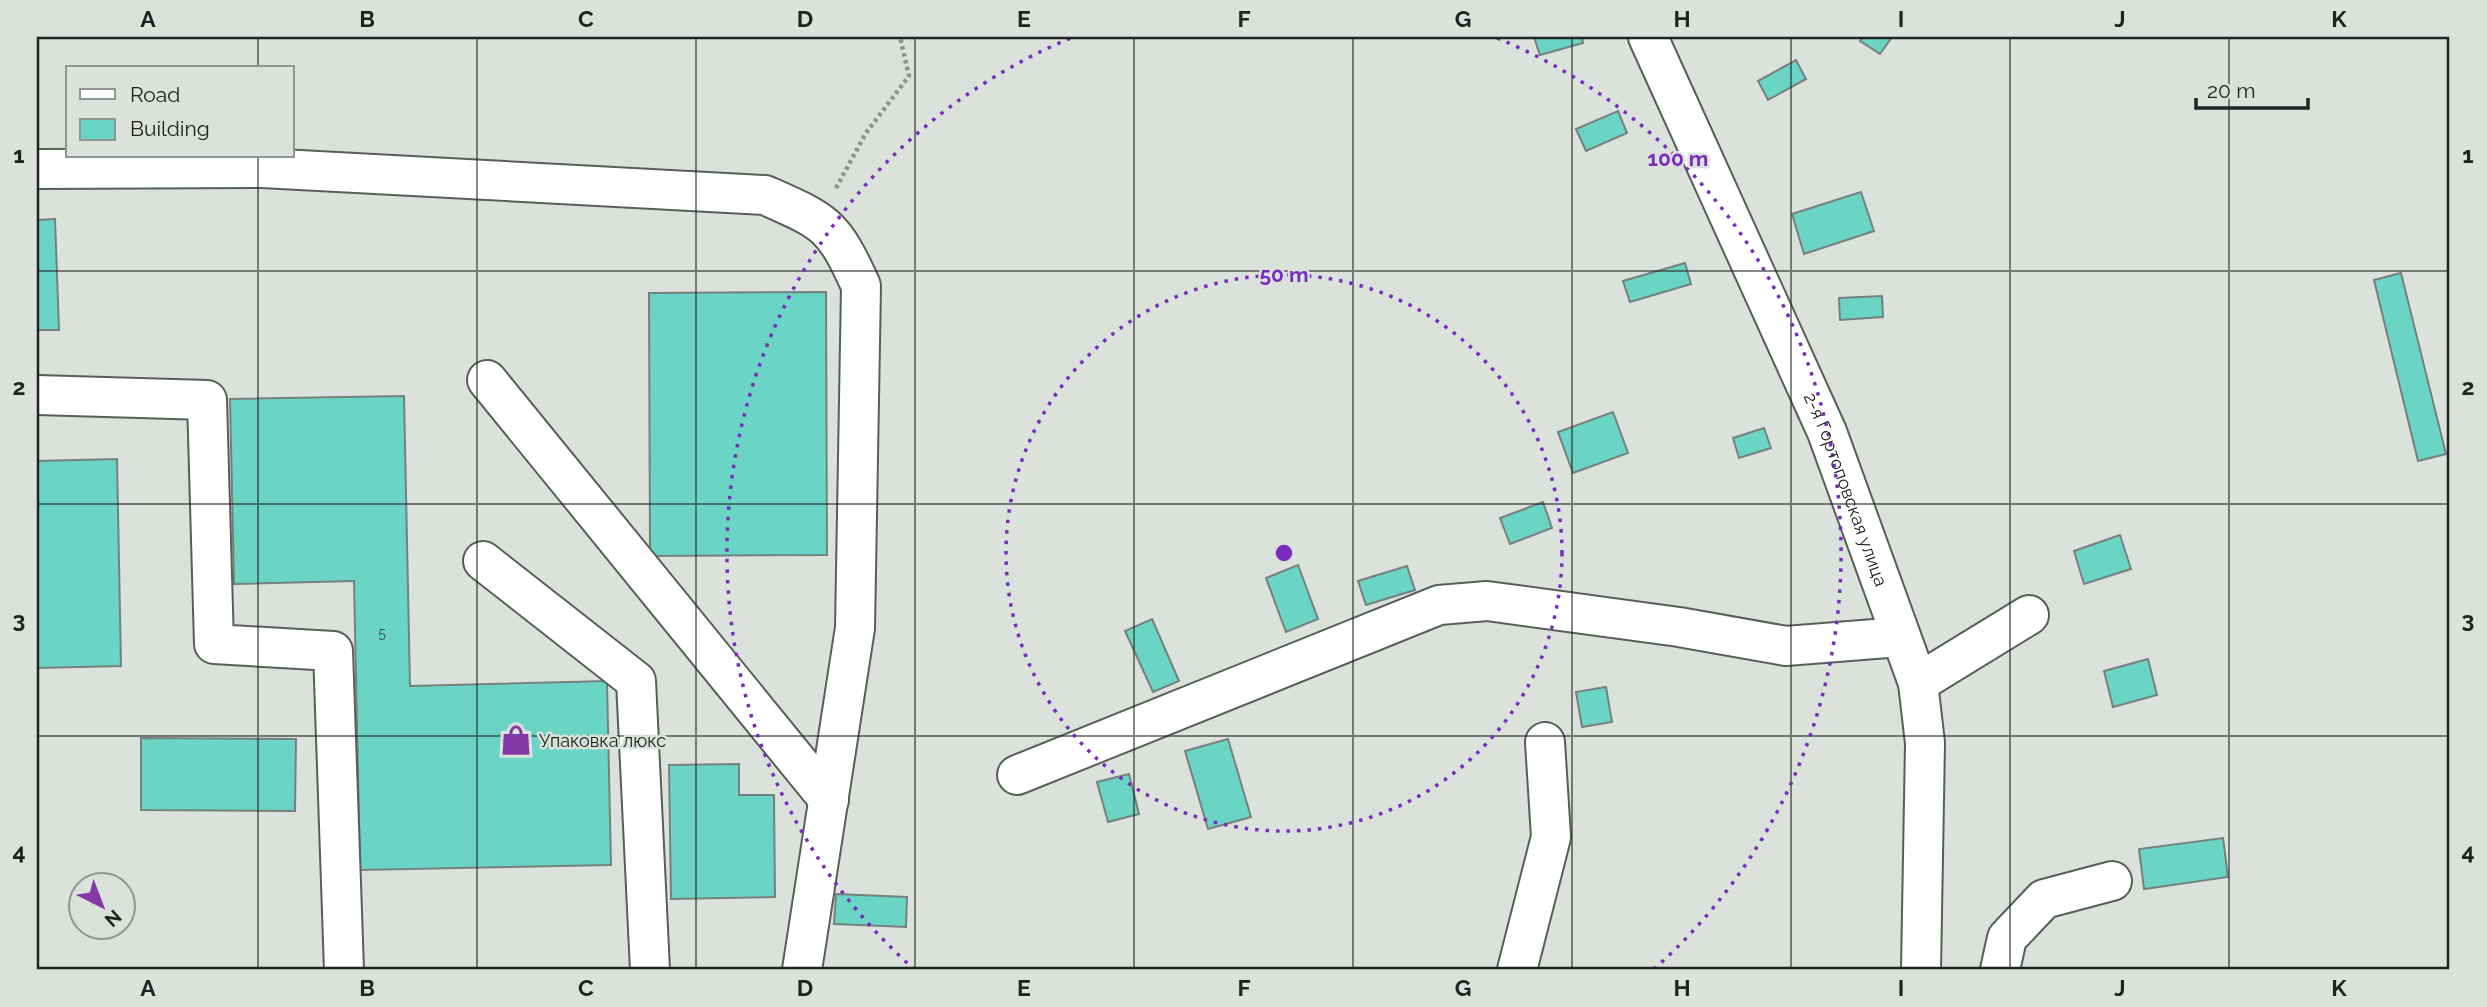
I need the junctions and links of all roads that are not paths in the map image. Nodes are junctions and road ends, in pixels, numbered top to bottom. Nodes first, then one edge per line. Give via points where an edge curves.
1 (1648, 37) edge
2 (37, 169) edge
3 (487, 380) dead end
4 (37, 395) edge
5 (483, 561) dead end
6 (2029, 615) dead end
7 (1900, 637) junction
8 (1919, 683) junction
9 (1545, 743) dead end
10 (1017, 775) dead end
11 (829, 800) junction
12 (2112, 881) dead end
13 (344, 970) edge
14 (650, 970) edge
15 (802, 970) edge
16 (1517, 970) edge
17 (1921, 970) edge
18 (2000, 970) edge

1 - 7 street, 2-я Гортоповская улица via 1827,432
2 - 11 street via 262,168 765,195 818,219 842,244 861,286 855,628
3 - 11 street
4 - 13 street via 207,400 214,644 333,651
5 - 14 street via 636,681
6 - 8 street
7 - 8 street, 2-я Гортоповская улица
7 - 10 street via 1786,646 1488,601 1439,605
8 - 17 street, 2-я Гортоповская улица via 1925,743
9 - 16 street via 1551,837
11 - 15 street
12 - 18 street via 2044,899 2007,938

